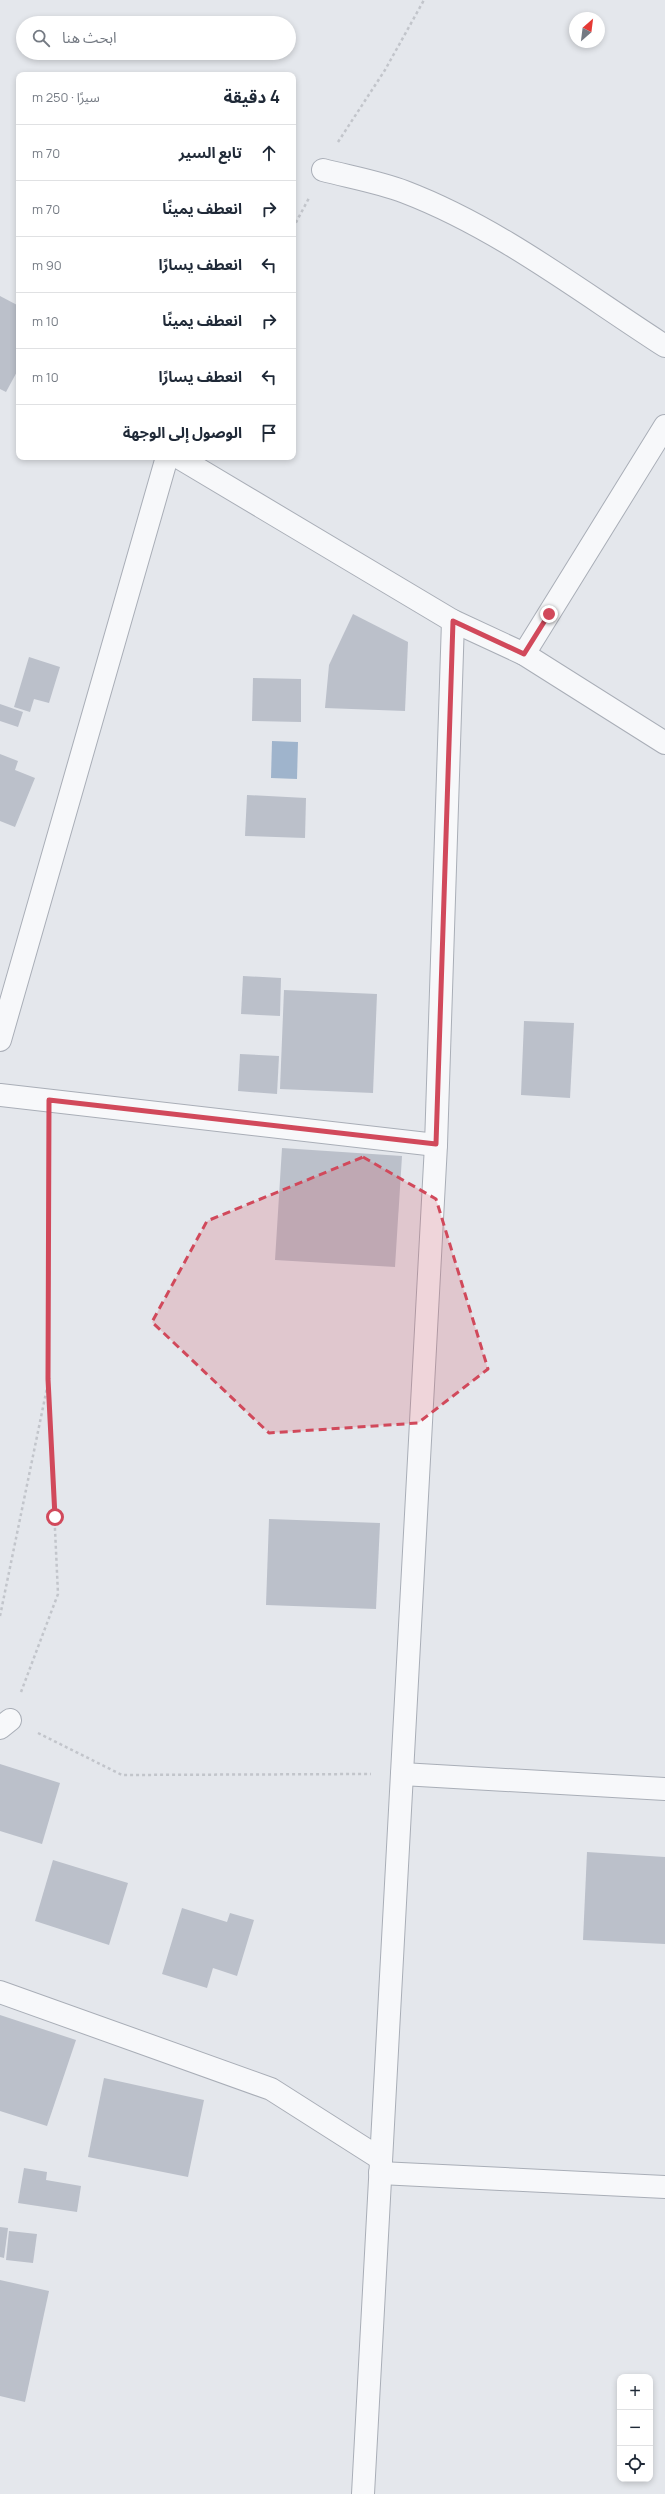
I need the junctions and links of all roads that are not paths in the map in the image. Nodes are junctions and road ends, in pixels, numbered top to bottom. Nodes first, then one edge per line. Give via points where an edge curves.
1 (323, 170) road end
2 (665, 346) edge
3 (665, 426) edge
4 (166, 460) edge
5 (183, 460) edge
6 (453, 621) junction
7 (524, 654) junction
8 (665, 743) edge
9 (0, 1040) edge
10 (0, 1095) edge
11 (436, 1144) junction
12 (402, 1774) junction
13 (665, 1790) edge
14 (0, 1992) edge
15 (381, 2166) junction
16 (665, 2187) edge
17 (363, 2494) edge

1 - 2 street via 404,192 467,220 533,259
3 - 7 street
4 - 9 street
5 - 6 street
6 - 7 street
6 - 11 street
7 - 8 street
10 - 11 street
11 - 12 street
12 - 13 street
12 - 15 street
14 - 15 street via 271,2089
15 - 16 street
15 - 17 street

